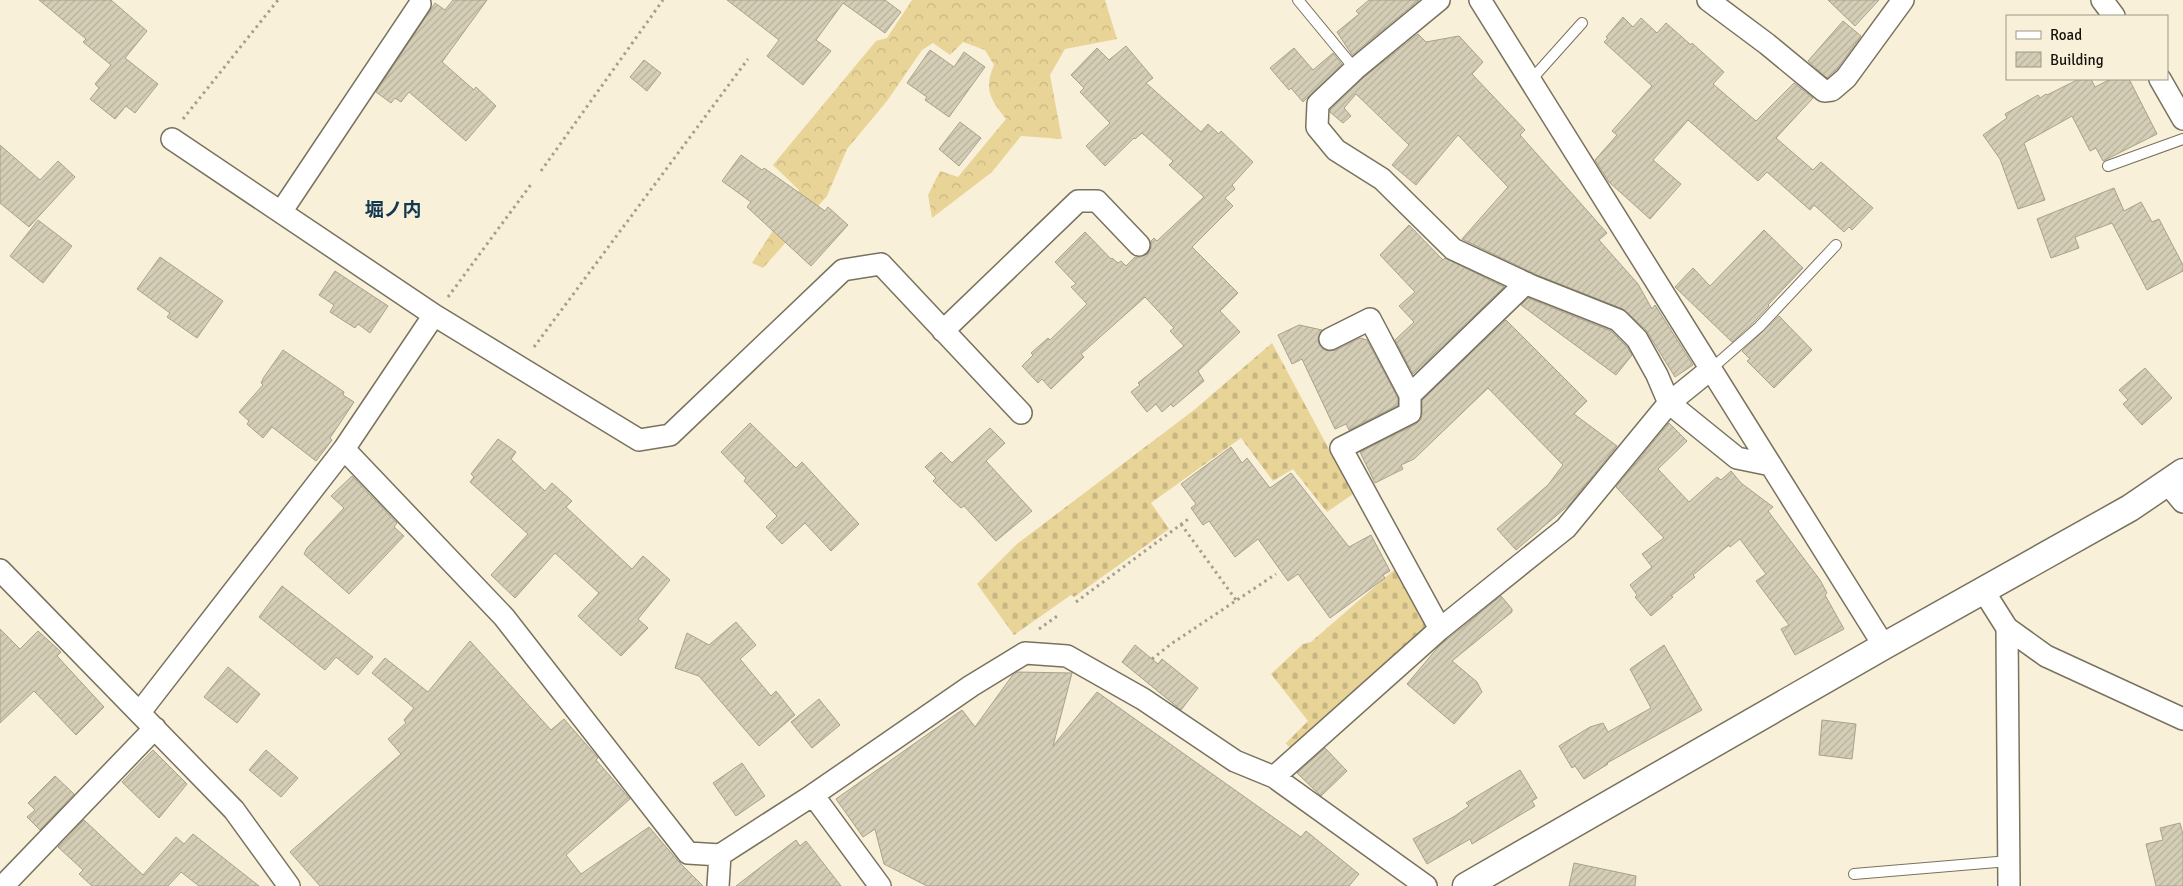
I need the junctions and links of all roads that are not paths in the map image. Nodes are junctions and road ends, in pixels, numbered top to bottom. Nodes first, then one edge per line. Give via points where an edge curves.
1 (1298, 0) edge
2 (1438, 0) edge
3 (1480, 0) edge
4 (1708, 0) edge
5 (1903, 0) edge
6 (2102, 0) edge
7 (420, 4) dead end
8 (2113, 15) edge
9 (1582, 23) dead end
10 (1355, 69) junction
11 (1531, 80) junction
12 (2161, 80) edge
13 (2183, 119) edge
14 (172, 139) road end
15 (2183, 139) edge
16 (2108, 166) dead end
17 (281, 212) junction
18 (1139, 245) dead end
19 (1836, 245) dead end
20 (1526, 283) junction
21 (434, 315) junction
22 (943, 331) junction
23 (1330, 339) dead end
24 (1711, 369) junction
25 (1410, 395) junction
26 (1669, 403) junction
27 (1021, 413) dead end
28 (344, 449) junction
29 (1771, 465) junction
30 (2178, 486) edge
31 (0, 570) edge
32 (1983, 590) junction
33 (2007, 628) junction
34 (1440, 629) junction
35 (1884, 646) junction
36 (140, 712) junction
37 (2183, 719) edge
38 (155, 728) junction
39 (1274, 778) junction
40 (813, 795) junction
41 (720, 856) junction
42 (2009, 861) junction
43 (1854, 874) dead end
44 (3, 886) edge
45 (289, 886) edge
46 (718, 886) edge
47 (880, 886) edge
48 (1426, 886) edge
49 (1466, 886) edge
50 (2010, 886) edge

1 - 10 lane
2 - 10 street
3 - 11 street
4 - 5 street via 1824,91 1832,90 1846,78
6 - 8 street
7 - 17 street
9 - 11 lane
10 - 20 street via 1318,104 1317,127 1336,150 1382,179 1453,249
11 - 24 street
12 - 13 street
14 - 17 street
15 - 16 lane
17 - 21 street
18 - 22 street via 1097,201 1078,201
19 - 24 lane via 1759,327
20 - 25 street
20 - 26 street via 1618,320 1637,339
21 - 22 street via 639,440 670,436 843,270 881,264
21 - 28 street
22 - 27 street
23 - 25 street via 1370,319
24 - 26 street
24 - 29 street
25 - 34 street via 1410,413 1340,448
26 - 29 street via 1737,458
26 - 34 street via 1566,528
28 - 36 street
28 - 41 street via 504,617 688,853
29 - 35 street
30 - 32 street via 2130,508
31 - 36 street
32 - 33 street
32 - 35 street
33 - 37 street via 2046,656
33 - 42 street
34 - 39 street
35 - 49 street
36 - 38 street
38 - 44 street
38 - 45 street via 234,810
39 - 40 street via 1235,761 1142,699 1067,656 1025,653 971,686
39 - 48 street
40 - 41 street
40 - 47 street
41 - 46 street
42 - 43 lane
42 - 50 street

